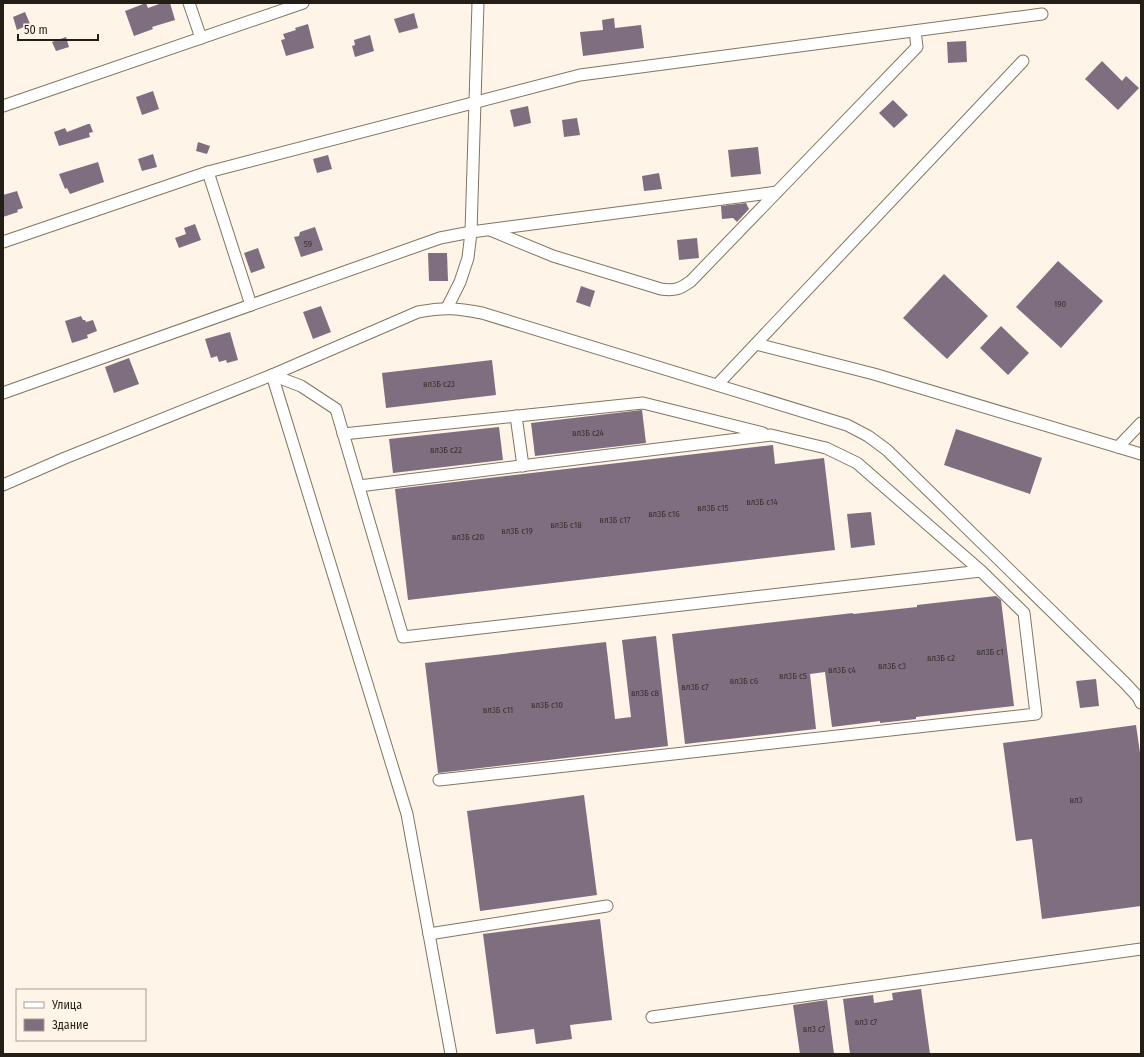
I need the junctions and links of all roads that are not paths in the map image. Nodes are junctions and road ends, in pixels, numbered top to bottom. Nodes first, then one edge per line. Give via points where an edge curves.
1 (189, 3) edge
2 (303, 3) edge
3 (478, 3) edge
4 (1042, 14) dead end
5 (915, 31) junction
6 (201, 38) junction
7 (1023, 61) dead end
8 (476, 102) junction
9 (3, 106) edge
10 (208, 172) junction
11 (777, 192) junction
12 (489, 230) junction
13 (471, 232) junction
14 (3, 242) edge
15 (251, 305) junction
16 (447, 308) junction
17 (756, 344) junction
18 (272, 375) junction
19 (717, 385) junction
20 (3, 393) edge
21 (516, 416) junction
22 (1141, 423) edge
23 (343, 434) junction
24 (771, 435) junction
25 (1118, 447) junction
26 (1141, 454) edge
27 (523, 466) junction
28 (3, 485) edge
29 (359, 486) junction
30 (981, 571) junction
31 (1141, 703) edge
32 (439, 780) dead end
33 (607, 906) dead end
34 (429, 934) junction
35 (1141, 950) edge
36 (652, 1017) dead end
37 (451, 1054) edge

1 - 6 street
2 - 6 street
3 - 8 street
4 - 5 street
5 - 8 street via 580,75
5 - 11 street via 917,47
6 - 9 street
7 - 17 street
8 - 10 street
8 - 13 street
10 - 14 street
10 - 15 street
11 - 12 street
11 - 12 street via 691,281 682,288 671,291 553,256
12 - 13 street
13 - 15 street via 440,238
13 - 16 street via 468,258
15 - 20 street
16 - 18 street via 418,312
16 - 19 street via 482,313
17 - 19 street
17 - 25 street via 874,374
18 - 23 street via 301,386 336,409
18 - 28 street
18 - 34 street via 407,814
19 - 31 street via 847,425 887,450 1125,683
21 - 23 street
21 - 24 street via 643,404
21 - 27 street
22 - 25 street
23 - 29 street
24 - 27 street
24 - 30 street via 826,448 857,463
25 - 26 street
27 - 29 street
29 - 30 street via 403,637
30 - 32 street via 1024,613 1036,714
33 - 34 street
34 - 37 street
35 - 36 street

